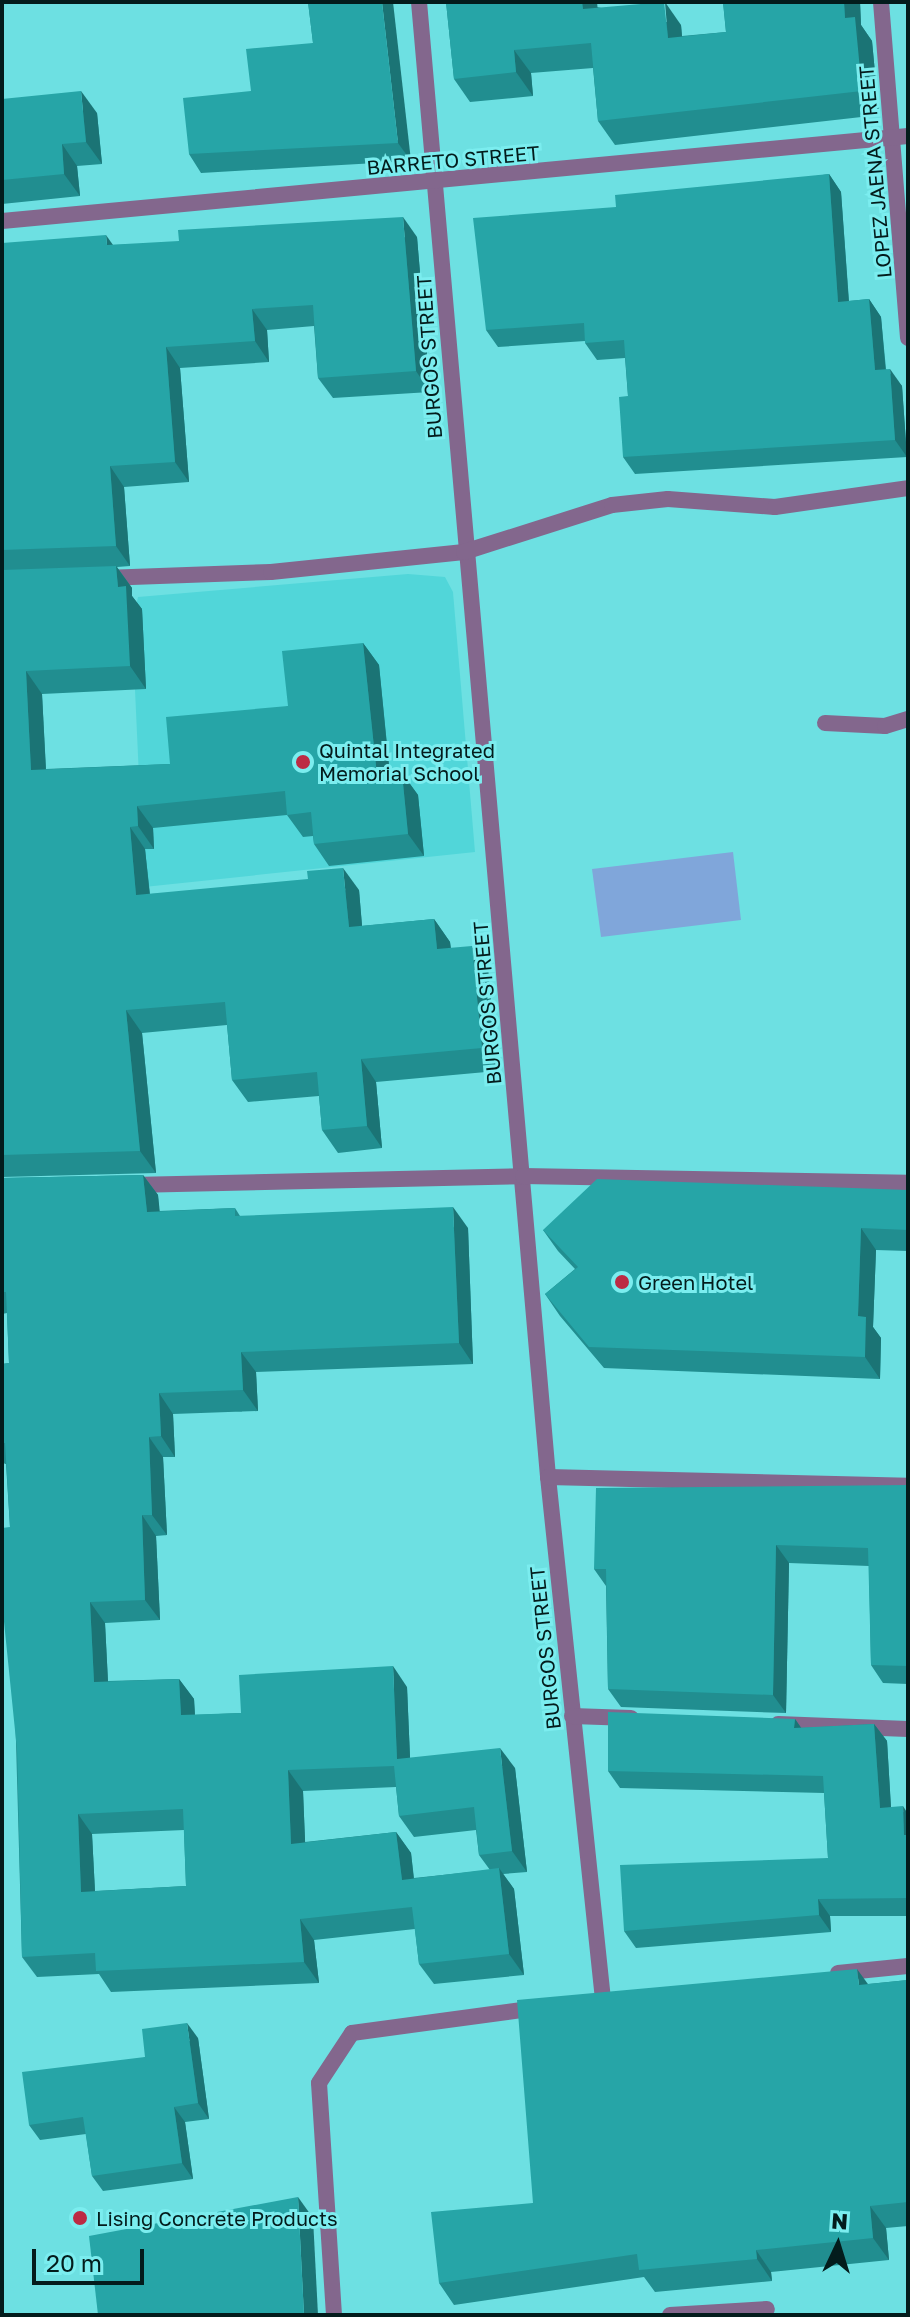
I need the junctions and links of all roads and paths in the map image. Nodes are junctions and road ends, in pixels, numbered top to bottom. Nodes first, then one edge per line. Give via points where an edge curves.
1 (419, 2) edge
2 (881, 2) edge
3 (900, 137) edge
4 (435, 183) junction
5 (2, 221) edge
6 (908, 338) edge
7 (908, 488) edge
8 (464, 552) junction
9 (81, 579) edge
10 (908, 719) edge
11 (825, 723) dead end
12 (523, 1176) junction
13 (908, 1183) edge
14 (113, 1185) edge
15 (548, 1477) junction
16 (908, 1486) edge
17 (572, 1716) junction
18 (652, 1719) edge
19 (764, 1723) edge
20 (908, 1729) edge
21 (908, 1966) edge
22 (816, 1976) edge
23 (603, 2000) edge
24 (556, 2006) edge
25 (767, 2309) dead end
26 (334, 2315) edge
27 (670, 2315) edge

1 - 4 street, BURGOS STREET
2 - 3 street, LOPEZ JAENA STREET
3 - 4 street, BARRETO STREET
3 - 6 street, LOPEZ JAENA STREET
4 - 5 street, BARRETO STREET
4 - 8 street, BURGOS STREET
7 - 8 street via 775,507 668,499 612,505
8 - 9 street via 271,572
8 - 12 street, BURGOS STREET
10 - 11 street via 885,726
12 - 13 street
12 - 14 street
12 - 15 street, BURGOS STREET
15 - 16 street
15 - 17 street, BURGOS STREET
17 - 18 street
17 - 23 street, BURGOS STREET
19 - 20 street
21 - 22 street
24 - 26 street via 352,2033 319,2083
25 - 27 street

